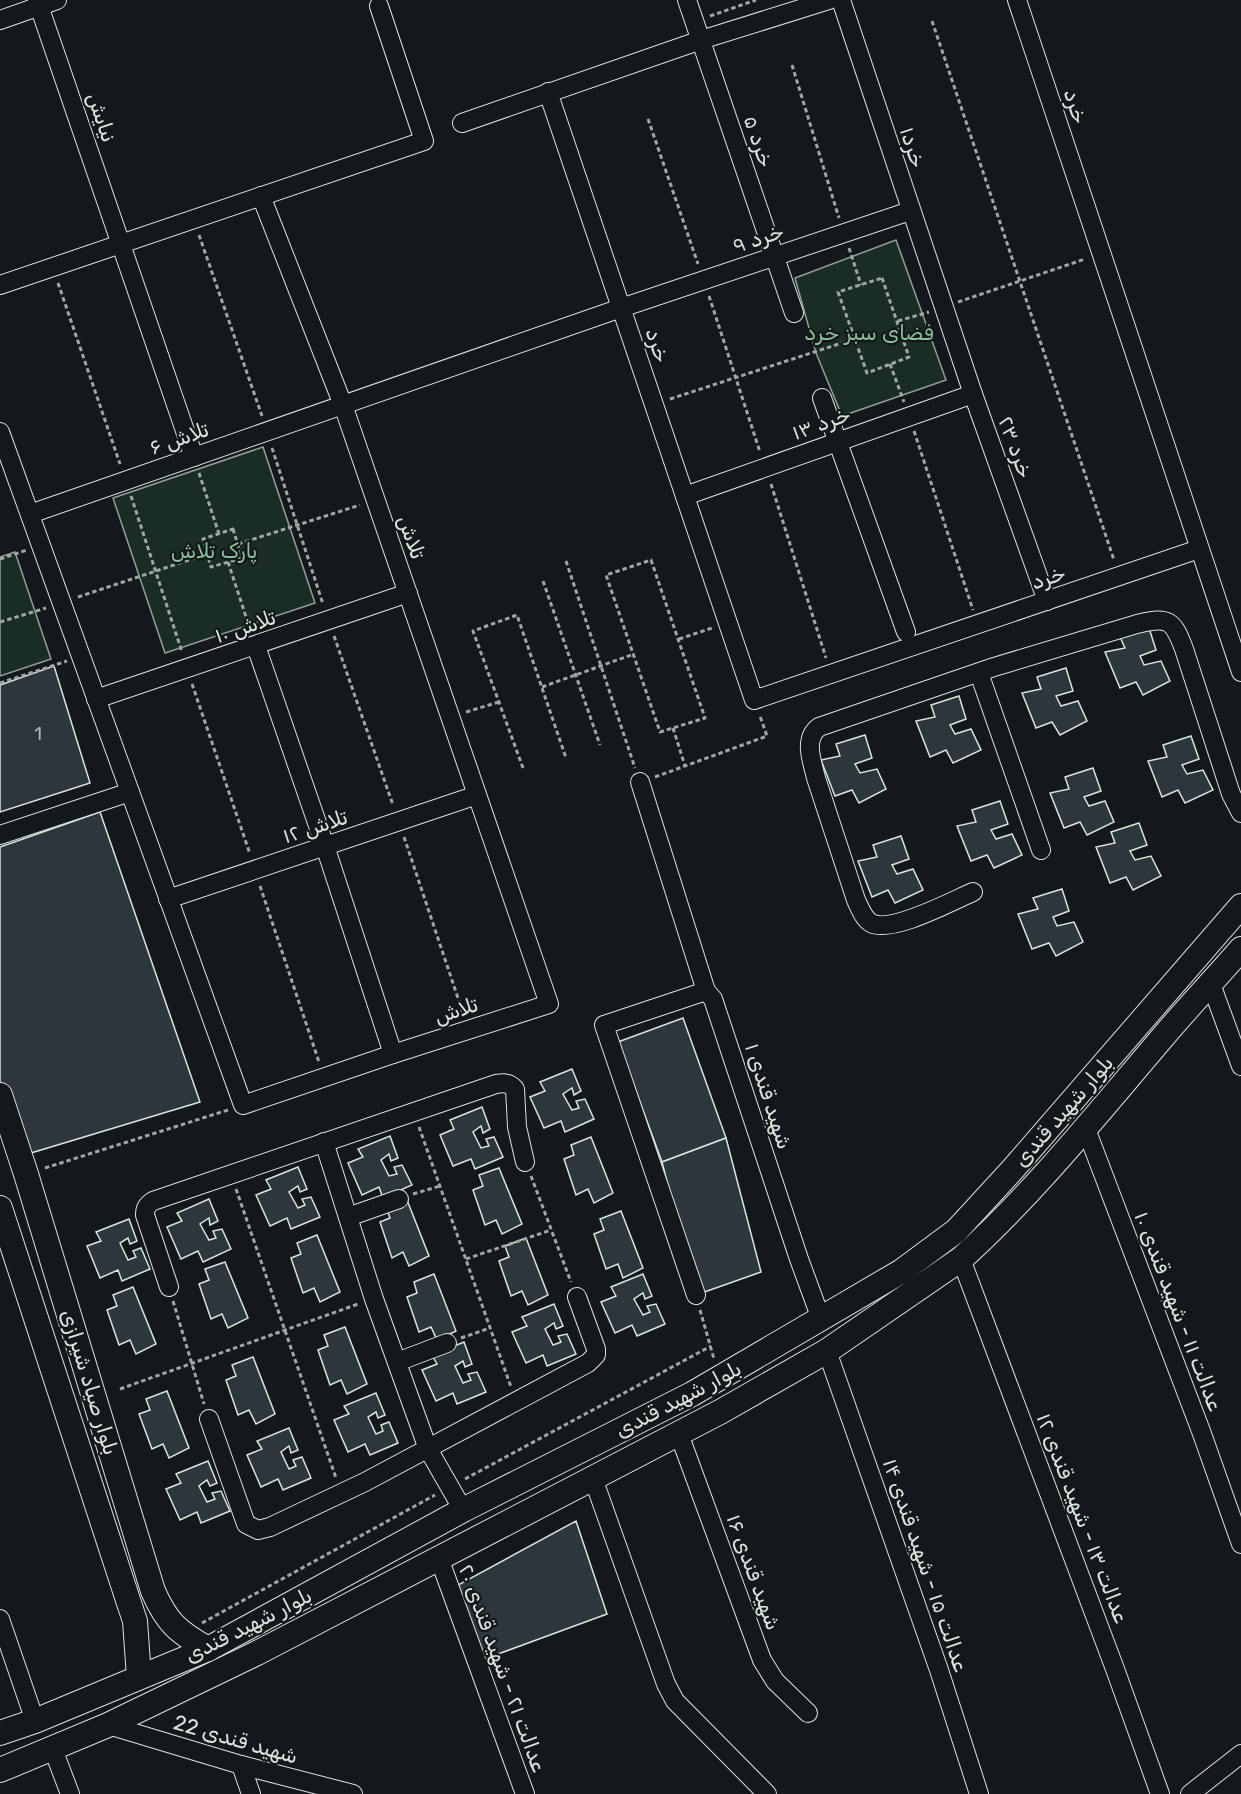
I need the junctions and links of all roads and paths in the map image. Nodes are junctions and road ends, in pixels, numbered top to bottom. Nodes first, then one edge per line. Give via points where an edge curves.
1 (57, 0) edge
2 (687, 0) edge
3 (756, 0) edge
4 (829, 0) edge
5 (841, 0) edge
6 (1017, 0) edge
7 (38, 3) edge
8 (379, 6) dead end
9 (707, 8) dead end
10 (0, 20) edge
11 (932, 21) dead end
12 (700, 40) junction
13 (792, 65) dead end
14 (548, 92) junction
15 (648, 119) dead end
16 (462, 123) dead end
17 (261, 196) junction
18 (910, 211) junction
19 (844, 233) junction
20 (122, 244) junction
21 (1101, 253) junction
22 (775, 256) junction
23 (52, 267) junction
24 (703, 280) junction
25 (1021, 281) junction
26 (0, 285) edge
27 (861, 285) junction
28 (944, 307) junction
29 (621, 308) junction
30 (794, 313) dead end
31 (897, 321) junction
32 (855, 338) junction
33 (890, 364) junction
34 (736, 379) junction
35 (973, 394) junction
36 (822, 398) dead end
37 (654, 404) junction
38 (343, 405) junction
39 (909, 416) junction
40 (0, 432) edge
41 (837, 442) junction
42 (194, 457) junction
43 (765, 467) junction
44 (126, 481) junction
45 (685, 496) junction
46 (376, 500) junction
47 (30, 514) junction
48 (219, 534) junction
49 (238, 544) junction
50 (41, 545) junction
51 (1199, 549) junction
52 (207, 554) junction
53 (0, 559) edge
54 (566, 561) dead end
55 (228, 562) junction
56 (156, 571) junction
57 (1120, 576) junction
58 (543, 581) dead end
59 (408, 593) junction
60 (1047, 601) junction
61 (62, 603) junction
62 (329, 620) junction
63 (0, 622) edge
64 (728, 623) junction
65 (978, 624) junction
66 (906, 632) dead end
67 (679, 639) dead end
68 (256, 646) junction
69 (634, 654) junction
70 (81, 656) junction
71 (601, 666) junction
72 (187, 669) junction
73 (1241, 672) edge
74 (979, 673) junction
75 (831, 674) junction
76 (576, 675) junction
77 (0, 683) edge
78 (542, 687) junction
79 (96, 699) junction
80 (754, 700) junction
81 (499, 702) junction
82 (450, 717) junction
83 (673, 728) junction
84 (600, 746) dead end
85 (566, 758) dead end
86 (685, 766) junction
87 (523, 768) dead end
88 (640, 782) junction
89 (130, 792) junction
90 (477, 795) junction
91 (1241, 813) edge
92 (399, 822) junction
93 (0, 835) edge
94 (325, 846) junction
95 (1041, 850) dead end
96 (255, 870) junction
97 (972, 892) dead end
98 (168, 899) junction
99 (1241, 906) edge
100 (1241, 950) edge
101 (1211, 984) junction
102 (706, 991) junction
103 (1137, 1026) junction
104 (469, 1029) junction
105 (1163, 1036) junction
106 (393, 1054) junction
107 (1107, 1061) junction
108 (1241, 1066) edge
109 (324, 1077) junction
110 (1127, 1080) junction
111 (0, 1095) edge
112 (243, 1105) junction
113 (413, 1112) junction
114 (1086, 1129) junction
115 (324, 1142) junction
116 (525, 1162) joint
117 (27, 1174) junction
118 (231, 1174) junction
119 (440, 1186) junction
120 (399, 1199) joint
121 (0, 1208) edge
122 (348, 1217) junction
123 (551, 1230) junction
124 (466, 1259) junction
125 (961, 1259) junction
126 (170, 1287) joint
127 (696, 1295) joint
128 (577, 1297) joint
129 (374, 1299) junction
130 (821, 1319) junction
131 (490, 1328) junction
132 (285, 1330) junction
133 (447, 1343) joint
134 (827, 1351) junction
135 (397, 1362) junction
136 (192, 1364) junction
137 (720, 1378) junction
138 (120, 1389) dead end
139 (516, 1402) junction
140 (209, 1419) joint
141 (679, 1434) junction
142 (428, 1449) junction
143 (593, 1478) junction
144 (341, 1493) junction
145 (463, 1510) junction
146 (1241, 1544) edge
147 (439, 1558) junction
148 (161, 1610) junction
149 (0, 1619) edge
150 (135, 1621) junction
151 (208, 1648) junction
152 (139, 1677) junction
153 (808, 1713) dead end
154 (35, 1721) junction
155 (108, 1725) junction
156 (0, 1733) edge
157 (53, 1749) junction
158 (1241, 1754) edge
159 (241, 1765) junction
160 (0, 1770) edge
161 (70, 1794) edge
162 (251, 1794) edge
163 (353, 1794) edge
164 (525, 1794) edge
165 (767, 1794) edge
166 (979, 1794) edge
167 (1160, 1794) edge
168 (1190, 1794) edge

1 - 7 street
2 - 12 street
3 - 9 path via 710,16
4 - 12 street
5 - 18 street, خرد۱
6 - 21 street, خرد
7 - 10 street
7 - 20 street, نیایش
8 - 17 street via 424,141
11 - 25 path
12 - 14 street
12 - 22 street, خرد ۵
13 - 19 path
14 - 16 street
14 - 29 street, خرد
15 - 24 path
17 - 20 street
17 - 38 street, تلاش
18 - 19 street, خرد ۹
18 - 28 street, خرد۱
19 - 22 street, خرد ۹
19 - 27 path
20 - 23 street
20 - 42 street, نیایش
21 - 25 path
21 - 51 street, خرد
22 - 24 street, خرد ۹
22 - 30 street, خرد ۵
23 - 26 street
23 - 44 path
24 - 29 street, خرد ۹
24 - 34 path
25 - 28 path
25 - 57 path
27 - 31 path via 882,278
27 - 32 path via 838,292
28 - 31 path
28 - 35 street, خرد ۲۳
29 - 37 street, خرد
29 - 38 street
31 - 33 path via 909,357
32 - 33 path via 867,373
32 - 34 path
33 - 39 path
34 - 37 path
34 - 43 path
35 - 39 street, خرد ۱۳
35 - 60 street, خرد ۲۳
36 - 41 street
37 - 45 street, خرد
38 - 42 street, تلاش ۶
38 - 46 street, تلاش
39 - 41 street, خرد ۱۳
39 - 65 path
40 - 47 street
41 - 43 street, خرد ۱۳
41 - 66 street
42 - 44 street, تلاش ۶
42 - 48 path
43 - 45 street, خرد ۱۳
43 - 75 path
44 - 47 street, تلاش ۶
44 - 56 path
45 - 64 street, خرد
46 - 49 path
46 - 59 street, تلاش
47 - 50 street
48 - 49 path via 233,529
48 - 52 path via 203,538
49 - 55 path via 242,558
50 - 53 path
50 - 61 street
51 - 57 street, خرد
51 - 73 street
52 - 55 path via 211,567
52 - 56 path
54 - 71 path
55 - 68 path
56 - 61 path
56 - 72 path
57 - 60 street, خرد
58 - 76 path
59 - 62 street, تلاش ۱۰
59 - 82 street, تلاش
60 - 65 street, خرد
61 - 63 path
61 - 70 street
62 - 68 street, تلاش ۱۰
62 - 92 path
64 - 67 path
64 - 80 street, خرد
65 - 75 street, خرد
68 - 72 street, تلاش ۱۰
68 - 94 street
69 - 71 path
69 - 83 path via 660,732
69 - 83 path via 606,575 651,560 705,718
70 - 77 path
70 - 79 street
71 - 76 path
71 - 88 path
72 - 79 street, تلاش ۱۰
72 - 96 path
74 - 91 street via 1137,624 1166,621 1175,627 1184,649 1231,794
74 - 95 street
74 - 97 street via 819,727 810,737 816,778 863,916 870,922 888,925 902,922
75 - 80 street, خرد
76 - 78 path
76 - 84 path
78 - 81 path via 517,615 474,631
78 - 85 path
79 - 89 street
80 - 86 path via 767,736
81 - 82 path
81 - 87 path
82 - 90 street, تلاش
83 - 86 path
86 - 88 path
88 - 102 street, شهيد قندی ۱
89 - 93 street
89 - 98 street
90 - 92 street, تلاش ۱۲
90 - 104 street, تلاش via 549,1004
92 - 94 street, تلاش ۱۲
92 - 104 path
94 - 96 street, تلاش ۱۲
94 - 106 street
96 - 98 street, تلاش ۱۲
96 - 109 path
98 - 112 street
99 - 103 main road, بلوار شهید قندی
100 - 101 main road, بلوار شهید قندی
101 - 105 main road, بلوار شهید قندی
101 - 108 street
102 - 127 street via 604,1025
102 - 130 street, شهيد قندی ۱ via 713,999
103 - 105 main road via 1138,1033 1150,1042
103 - 107 main road, بلوار شهید قندی
104 - 106 street, تلاش
105 - 110 main road, بلوار شهید قندی
106 - 109 street, تلاش
107 - 110 main road via 1121,1061 1126,1066
107 - 130 main road, بلوار شهید قندی via 956,1231 902,1271
109 - 112 street, تلاش
110 - 114 main road, بلوار شهید قندی
111 - 117 main road, بلوار صیاد شیرازی
112 - 117 path
113 - 115 street
113 - 116 street via 509,1083 515,1092
113 - 119 path
114 - 125 main road, بلوار شهید قندی
114 - 146 street, عدالت ۱۱ - شهید قندی ۱۰
115 - 118 street
115 - 122 street
116 - 123 path
117 - 148 main road, بلوار صیاد شیرازی
118 - 126 street via 153,1201 145,1210
118 - 132 path
119 - 120 path
119 - 124 path
120 - 122 street
121 - 150 main road, بلوار صیاد شیرازی
122 - 129 street
123 - 124 path
123 - 128 path
124 - 131 path
125 - 134 main road, بلوار شهید قندی
125 - 167 street, عدالت ۱۳ - شهید قندی ۱۲
126 - 136 path
127 - 137 path
128 - 139 street via 596,1355
129 - 132 path
129 - 135 street
130 - 137 main road, بلوار شهید قندی
131 - 133 path
131 - 139 path
132 - 136 path
132 - 144 path
133 - 135 street
134 - 141 main road, بلوار شهید قندی
134 - 166 street, عدالت ۱۵ - شهید قندی ۱۴
135 - 142 street
136 - 138 path
136 - 140 path
137 - 145 main road, بلوار شهید قندی
139 - 142 street
140 - 144 street via 246,1524 253,1529 281,1522
141 - 143 main road, بلوار شهید قندی
141 - 153 street, شهید قندی ۱۶ via 762,1660 775,1681
142 - 144 street
142 - 145 street
143 - 147 main road, بلوار شهید قندی
143 - 165 street via 675,1701
145 - 151 main road, بلوار شهید قندی
147 - 155 main road, بلوار شهید قندی
147 - 164 street, عدالت ۲۱ - شهید قندی ۲۰
148 - 150 main road via 156,1622 148,1626
148 - 151 main road, بلوار صیاد شیرازی via 182,1634
149 - 154 street
150 - 152 main road, بلوار صیاد شیرازی
151 - 152 main road, بلوار شهید قندی
152 - 154 main road, بلوار شهید قندی
154 - 156 main road, بلوار شهید قندی
155 - 157 main road, بلوار شهید قندی
155 - 159 street, شهید قندی 22
157 - 160 main road, بلوار شهید قندی
157 - 161 street
158 - 168 street
159 - 162 street
159 - 163 street, شهید قندی 22

